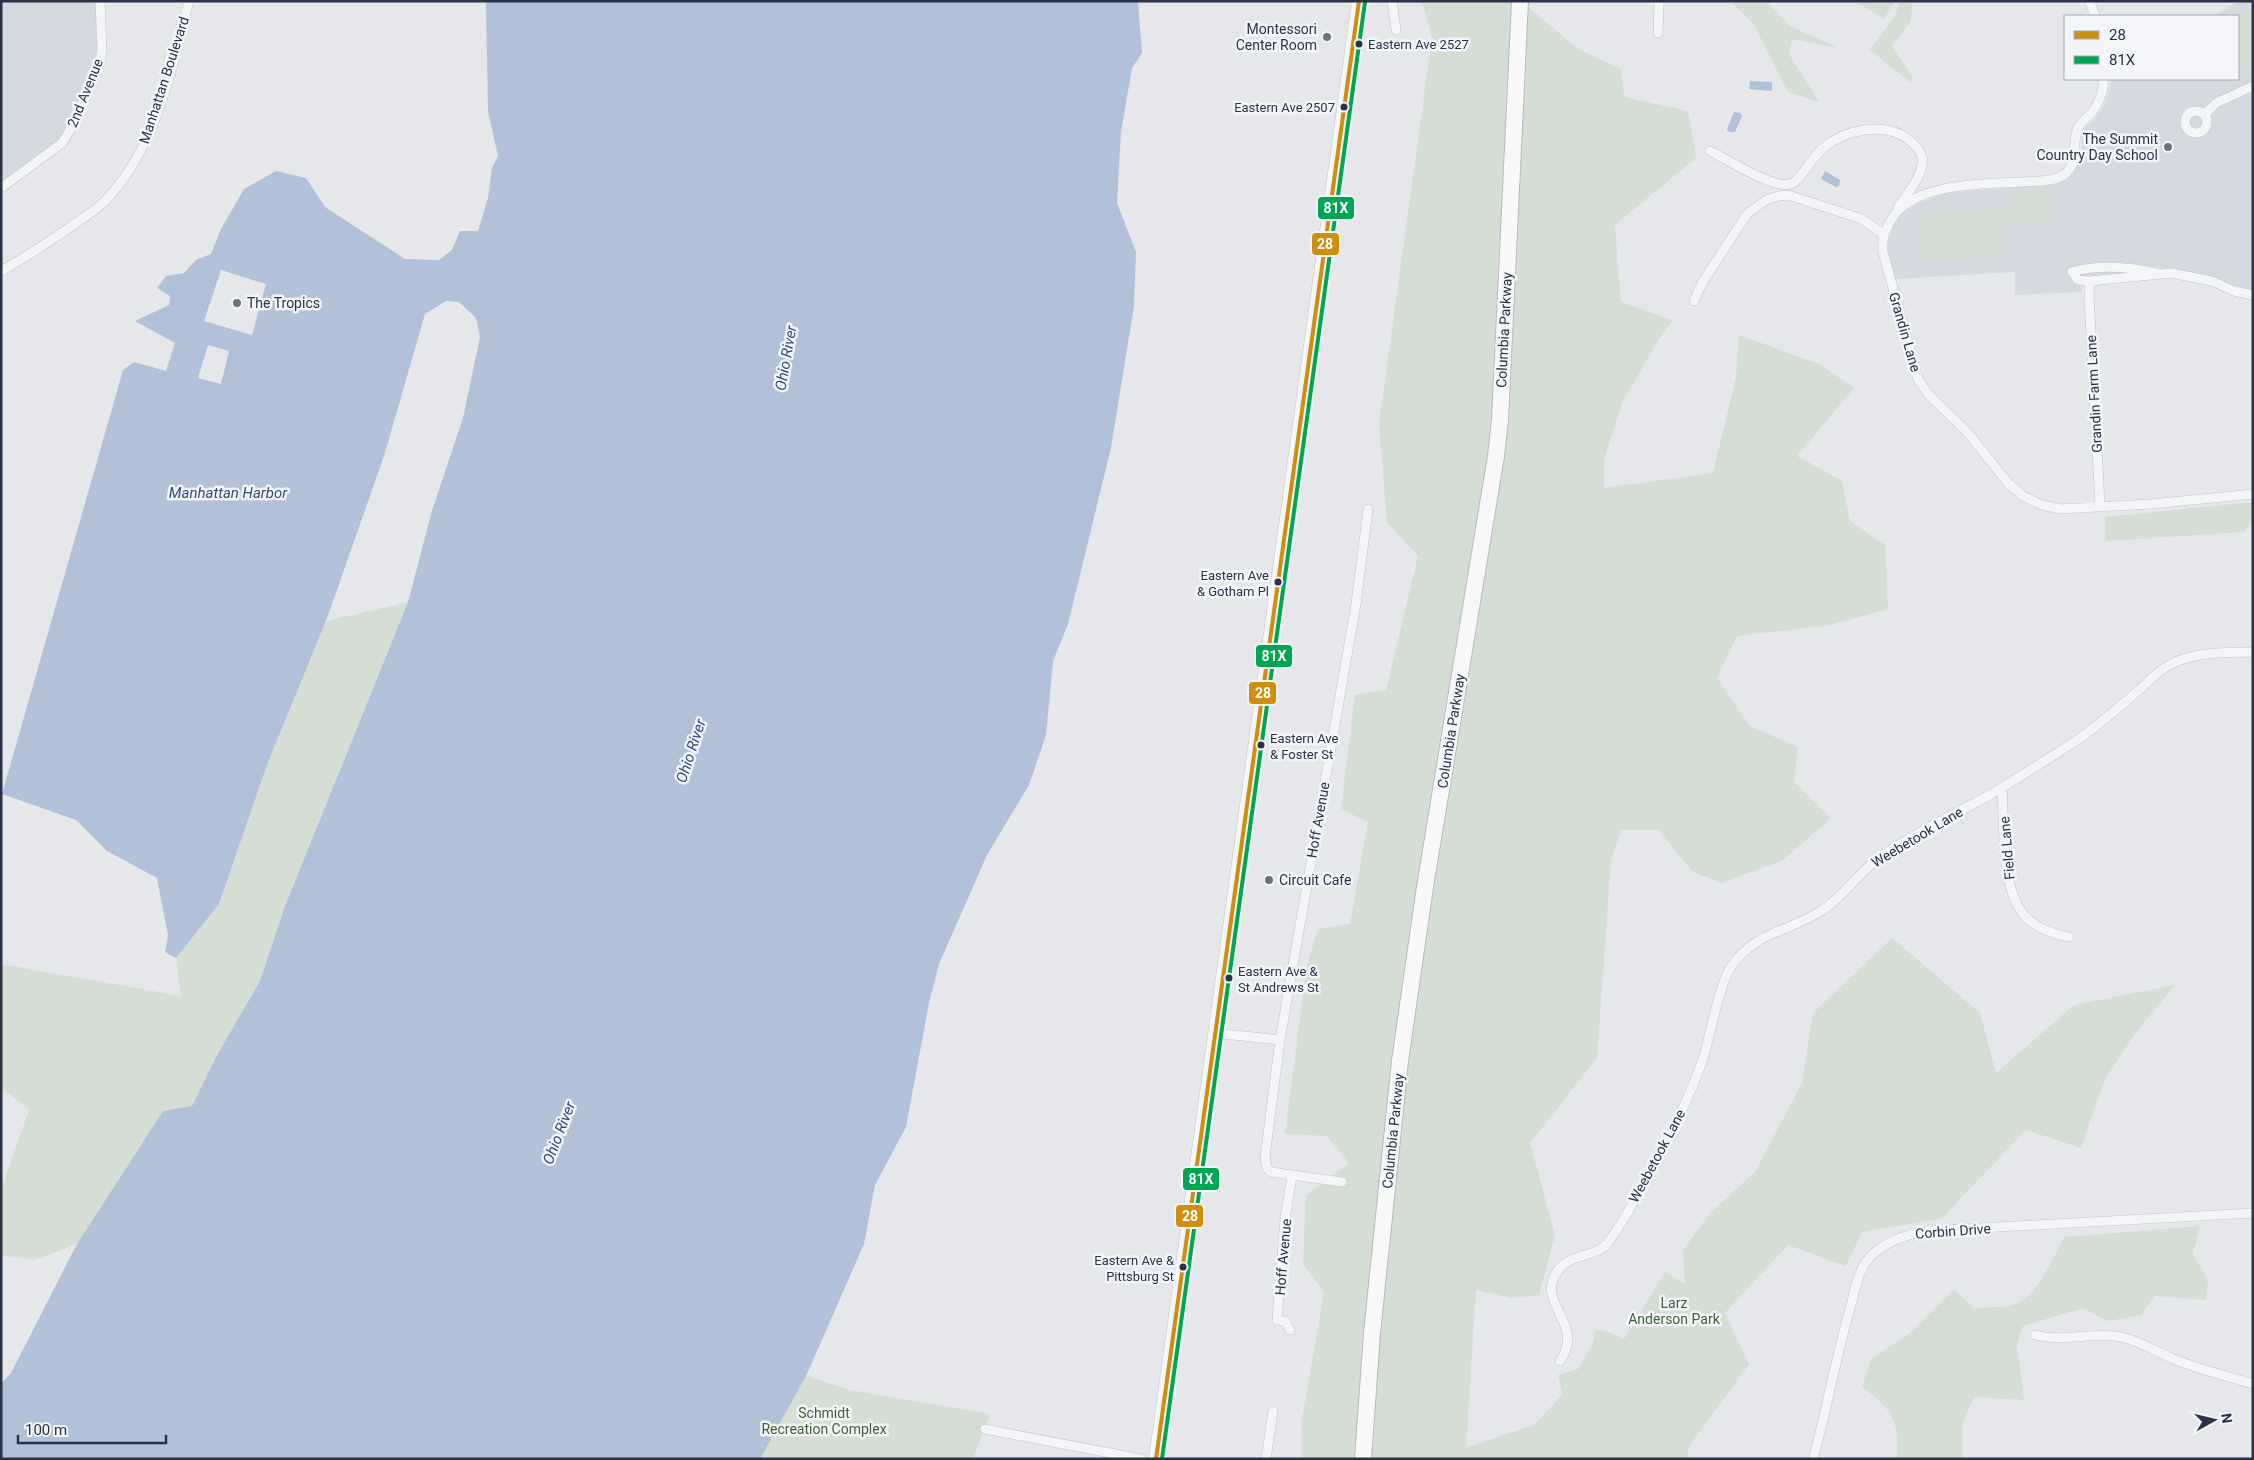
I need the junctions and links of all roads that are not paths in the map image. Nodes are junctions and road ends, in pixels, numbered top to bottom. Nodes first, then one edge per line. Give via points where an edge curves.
1 (100, 1) edge
2 (189, 1) edge
3 (1359, 1) edge
4 (1392, 1) edge
5 (1520, 1) edge
6 (1659, 1) edge
7 (2090, 1) edge
8 (2095, 15) edge
9 (1396, 30) dead end
10 (1658, 33) dead end
11 (2104, 80) edge
12 (2253, 86) edge
13 (2204, 115) dead end
14 (1710, 151) dead end
15 (1, 188) edge
16 (1897, 210) junction
17 (1883, 234) junction
18 (1, 271) edge
19 (2156, 273) junction
20 (2090, 281) junction
21 (2253, 295) edge
22 (1694, 302) dead end
23 (2253, 494) edge
24 (2100, 506) junction
25 (1368, 509) dead end
26 (2253, 652) edge
27 (2002, 786) junction
28 (2069, 937) dead end
29 (1215, 1033) junction
30 (1280, 1040) junction
31 (1290, 1175) junction
32 (1342, 1182) dead end
33 (2253, 1213) edge
34 (1290, 1330) dead end
35 (2035, 1335) dead end
36 (1560, 1361) dead end
37 (2253, 1384) edge
38 (1273, 1411) dead end
39 (985, 1430) dead end
40 (1141, 1459) edge
41 (1156, 1459) edge
42 (1266, 1459) edge
43 (1363, 1459) edge
44 (1813, 1459) edge

1 - 15 street, 2nd Avenue via 100,61 75,122 62,142
2 - 18 street, Manhattan Boulevard via 146,142 128,174 102,204
3 - 29 main road
4 - 9 street
5 - 43 highway, Columbia Parkway via 1497,447 1400,1061 1372,1333
6 - 10 street
7 - 8 street
11 - 16 street via 2093,112 2078,127 2071,167 2058,178 1944,189 1922,196
12 - 13 street via 2216,103
14 - 16 street via 1775,183 1789,185 1798,180 1816,154 1841,137 1864,130 1894,133 1914,144 1922,158 1920,174
16 - 17 street
17 - 22 street via 1862,219 1797,197 1778,196 1754,207 1747,214 1702,283
17 - 24 street, Grandin Lane via 1883,252 1895,301 1918,379 1928,394 1968,433 2008,483 2023,496 2042,505 2060,508
19 - 20 street
19 - 20 street via 2124,269 2072,272 2078,280
19 - 21 street via 2212,281
20 - 24 street, Grandin Farm Lane
23 - 24 street, Grandin Lane
25 - 30 street, Hoff Avenue via 1356,604
26 - 27 street, Weebetook Lane via 2194,656 2166,667 2070,745
27 - 28 street, Field Lane via 2007,874 2016,902 2034,923
27 - 36 street, Weebetook Lane via 1881,856 1823,910 1759,939 1736,960 1724,982 1694,1082 1668,1140 1631,1206 1605,1246 1569,1261 1554,1277 1551,1295 1568,1334 1566,1352
29 - 30 street
29 - 41 main road
30 - 31 street, Hoff Avenue via 1264,1162 1271,1172
31 - 32 street
31 - 34 street, Hoff Avenue via 1278,1320 1285,1321
33 - 44 street, Corbin Drive via 1926,1231 1886,1244 1866,1263 1859,1277 1843,1330
35 - 37 street via 2060,1339 2116,1336 2184,1364
38 - 42 street
39 - 40 street

